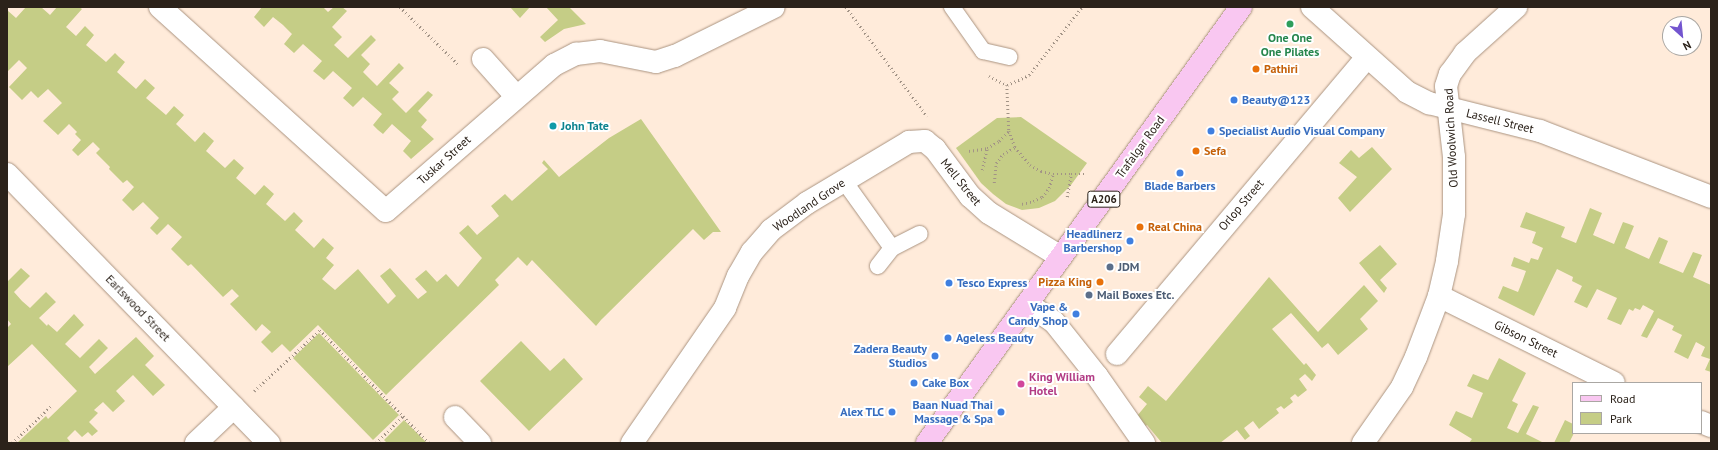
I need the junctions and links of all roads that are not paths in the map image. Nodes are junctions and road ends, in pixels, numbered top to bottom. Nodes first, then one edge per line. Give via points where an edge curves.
1 (160, 7) edge
2 (774, 7) edge
3 (952, 7) edge
4 (1241, 7) edge
5 (1312, 7) edge
6 (1516, 7) edge
7 (1367, 56) junction
8 (1009, 57) dead end
9 (483, 59) dead end
10 (516, 96) junction
11 (1448, 108) junction
12 (925, 141) joint
13 (7, 174) edge
14 (844, 181) junction
15 (1711, 197) edge
16 (920, 234) dead end
17 (892, 248) junction
18 (1062, 256) junction
19 (878, 266) dead end
20 (1439, 296) junction
21 (1028, 304) junction
22 (1117, 354) dead end
23 (1612, 382) edge
24 (234, 408) junction
25 (455, 417) dead end
26 (196, 443) edge
27 (269, 443) edge
28 (480, 443) edge
29 (632, 443) edge
30 (927, 443) edge
31 (1144, 443) edge
32 (1363, 443) edge

1 - 10 street, Tuskar Street via 386,211
2 - 10 street, Tuskar Street via 675,56 656,62 600,51 576,54 554,65
3 - 8 lane via 983,52
4 - 18 main road, Trafalgar Road / A206
5 - 7 street, Lassell Street
6 - 11 street, Old Woolwich Road via 1465,52 1446,86
7 - 11 street, Lassell Street via 1407,92 1429,103
7 - 22 street, Orlop Street
9 - 10 street
11 - 15 street, Lassell Street via 1540,131
11 - 20 street, Old Woolwich Road via 1454,157 1454,214
12 - 14 street, Woodland Grove via 909,142
12 - 18 street, Mell Street via 935,149 970,196 989,213
13 - 24 street, Earlswood Street
14 - 17 lane
14 - 29 street, Woodland Grove via 771,230 752,252 738,276 725,308
16 - 17 lane
17 - 19 lane
18 - 21 main road, Trafalgar Road / A206
20 - 23 street, Gibson Street
20 - 32 street, Old Woolwich Road via 1402,387
21 - 30 main road, Trafalgar Road / A206
21 - 31 street via 1054,322 1097,376
24 - 26 street
24 - 27 street, Earlswood Street
25 - 28 street

